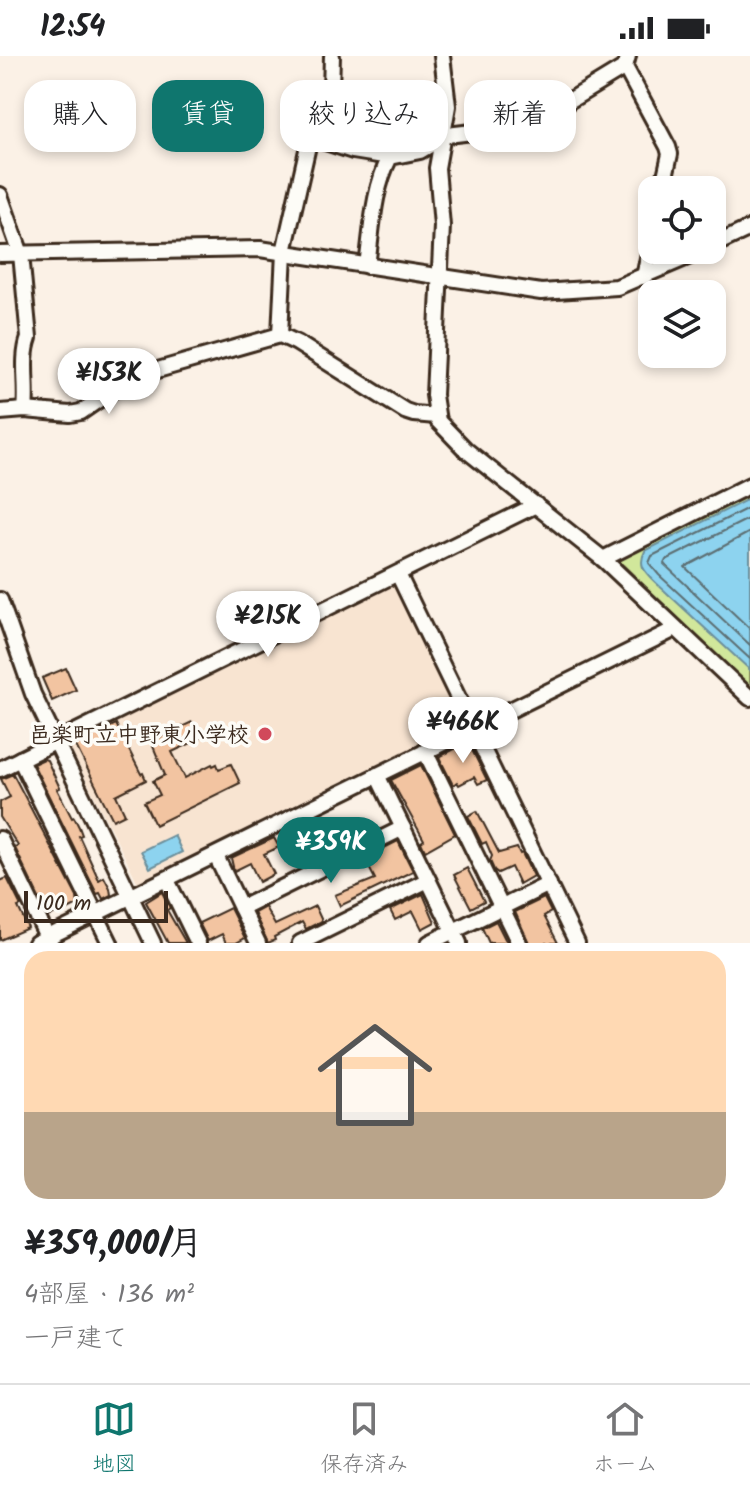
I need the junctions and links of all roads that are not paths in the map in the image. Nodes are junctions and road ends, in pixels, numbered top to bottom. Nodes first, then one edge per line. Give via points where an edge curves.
1 (332, 56) edge
2 (442, 56) edge
3 (626, 62) edge
4 (331, 80) edge
5 (445, 80) edge
6 (448, 135) edge
7 (307, 152) edge
8 (359, 152) edge
9 (415, 152) edge
10 (439, 152) edge
11 (390, 157) junction
12 (665, 176) edge
13 (0, 195) edge
14 (750, 228) edge
15 (726, 239) edge
16 (284, 252) junction
17 (0, 254) edge
18 (21, 254) junction
19 (647, 264) edge
20 (673, 264) edge
21 (367, 266) junction
22 (644, 277) junction
23 (438, 278) junction
24 (280, 335) junction
25 (25, 410) junction
26 (0, 412) edge
27 (436, 416) junction
28 (750, 485) edge
29 (536, 505) junction
30 (603, 559) junction
31 (398, 574) junction
32 (0, 600) edge
33 (673, 627) junction
34 (750, 698) edge
35 (472, 728) junction
36 (55, 742) junction
37 (425, 751) junction
38 (20, 759) junction
39 (0, 769) edge
40 (377, 775) junction
41 (403, 828) junction
42 (0, 839) edge
43 (216, 856) junction
44 (167, 880) junction
45 (428, 880) junction
46 (549, 884) junction
47 (130, 898) junction
48 (241, 908) junction
49 (501, 908) junction
50 (96, 915) junction
51 (456, 937) edge
52 (44, 941) edge
53 (110, 943) edge
54 (153, 943) edge
55 (198, 943) edge
56 (258, 943) edge
57 (300, 943) edge
58 (429, 943) edge
59 (519, 943) edge
60 (577, 943) edge

1 - 4 street
2 - 5 street
3 - 6 street via 541,124
3 - 12 street via 668,147
7 - 16 street
8 - 11 street
9 - 11 street
10 - 23 street
11 - 21 street via 377,192
13 - 18 street
14 - 15 street
16 - 18 street via 244,248
16 - 21 street
16 - 24 street
17 - 18 street
18 - 25 street via 29,338
19 - 22 street
20 - 22 street
21 - 23 street
22 - 23 street via 617,287 541,292
23 - 27 street
24 - 25 street via 147,373 81,412
24 - 27 street via 405,411
25 - 26 street
27 - 29 street via 466,450
28 - 30 street
29 - 30 street
29 - 31 street
30 - 33 street
31 - 35 street
31 - 36 street
32 - 36 street
33 - 34 street
33 - 35 street
35 - 37 street
35 - 46 street
36 - 38 street
36 - 47 street
37 - 40 street
37 - 49 street
38 - 39 street
38 - 50 street
40 - 41 street
40 - 43 street
41 - 45 street
41 - 48 street
42 - 52 street
43 - 44 street
43 - 48 street
44 - 47 street
44 - 55 street
45 - 51 street
45 - 57 street
46 - 49 street
46 - 60 street
47 - 50 street
47 - 54 street
48 - 56 street
49 - 51 street
49 - 59 street
50 - 52 street
50 - 53 street
51 - 58 street

